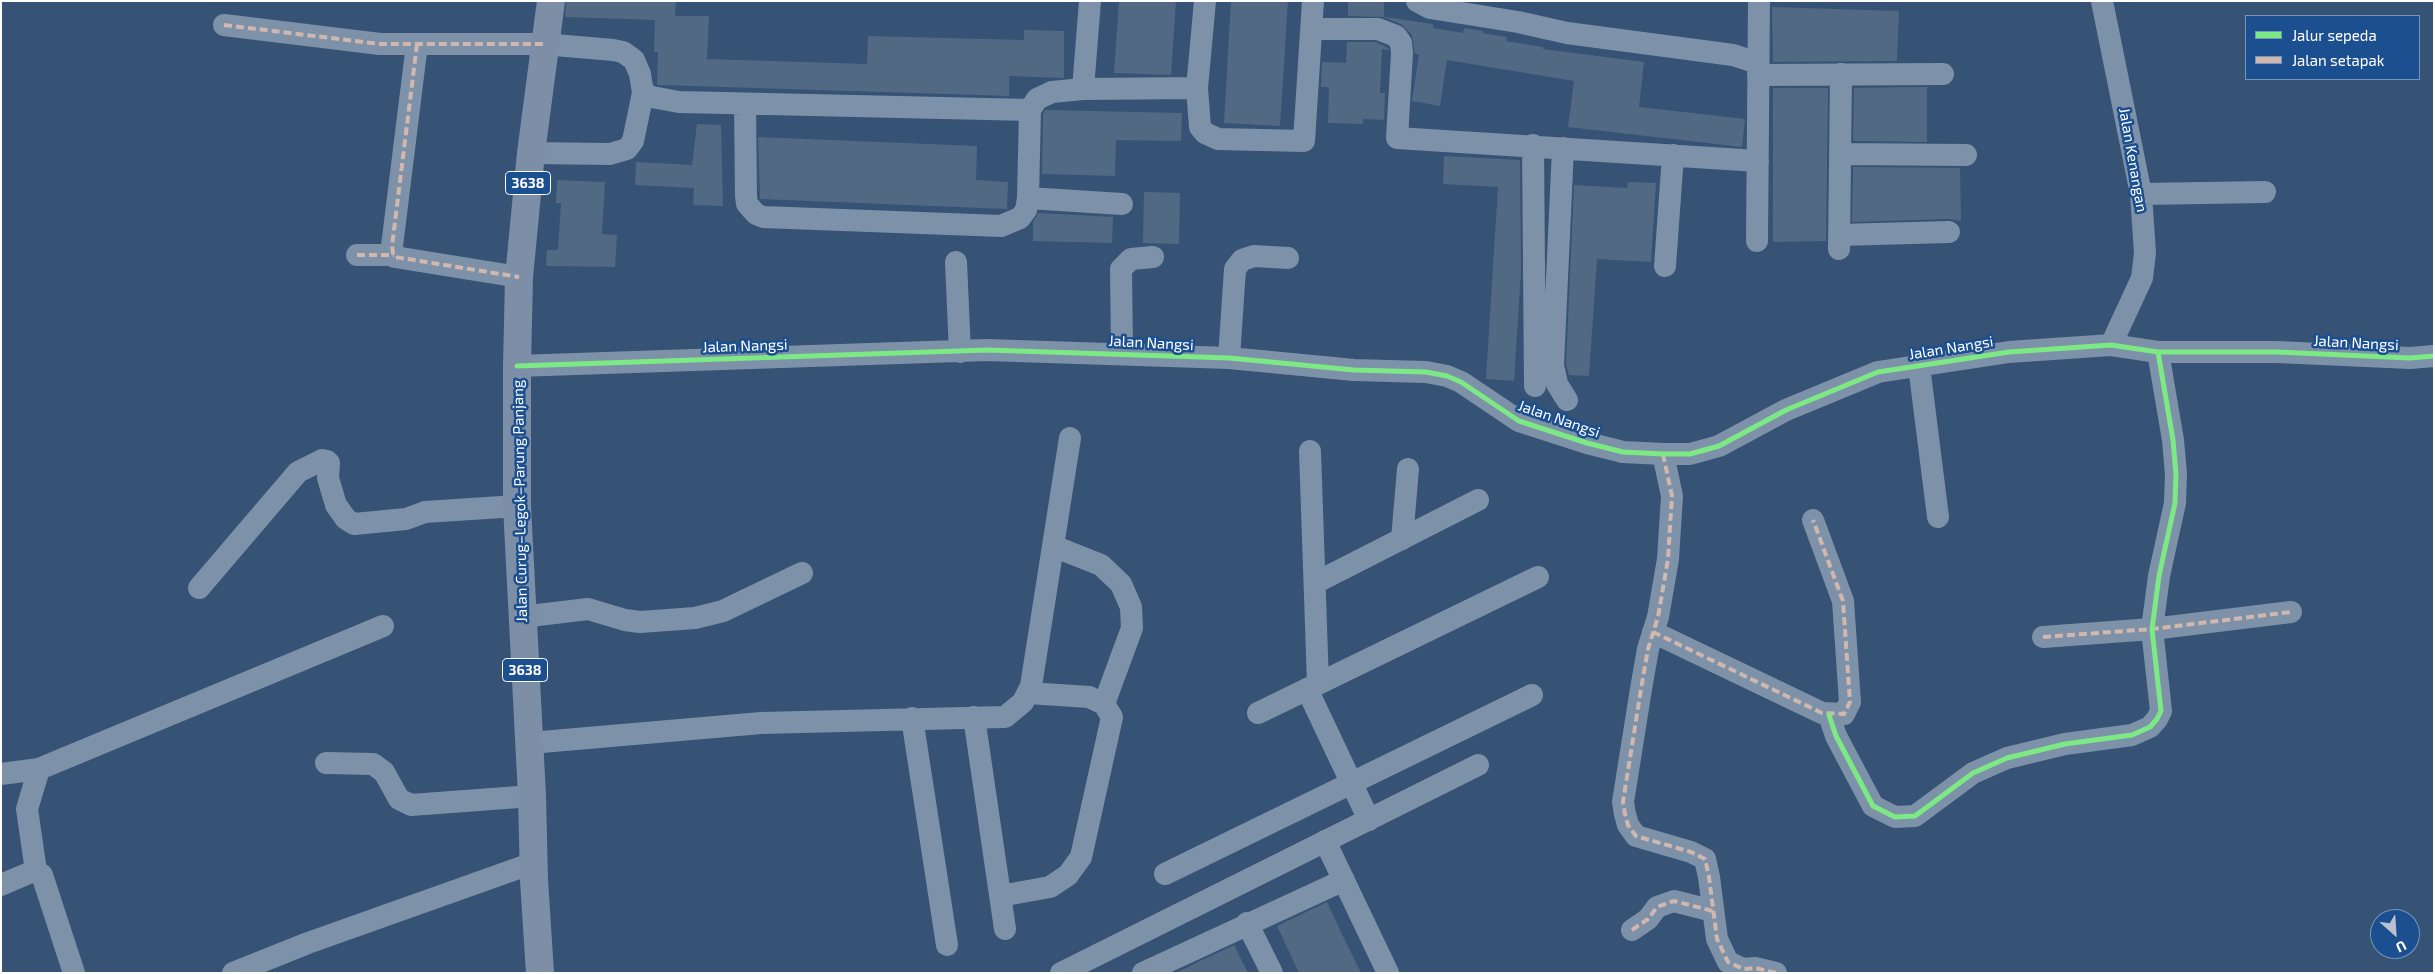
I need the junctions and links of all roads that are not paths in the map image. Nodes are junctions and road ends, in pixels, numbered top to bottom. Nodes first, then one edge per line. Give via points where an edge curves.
1 (550, 1) edge
2 (1090, 1) edge
3 (1205, 1) edge
4 (1313, 1) edge
5 (1417, 1) edge
6 (1759, 1) edge
7 (2102, 1) edge
8 (1472, 8) edge
9 (224, 24) dead end
10 (1312, 29) junction
11 (417, 44) junction
12 (543, 44) junction
13 (1758, 69) junction
14 (1841, 74) junction
15 (1943, 74) dead end
16 (1197, 88) junction
17 (1083, 89) junction
18 (643, 93) junction
19 (745, 104) junction
20 (1030, 110) junction
21 (1548, 147) junction
22 (531, 153) junction
23 (1840, 154) junction
24 (1673, 155) junction
25 (1966, 155) dead end
26 (1758, 161) junction
27 (2265, 192) dead end
28 (2141, 194) junction
29 (1028, 198) junction
30 (1122, 204) dead end
31 (1949, 232) dead end
32 (1757, 241) dead end
33 (357, 255) dead end
34 (394, 255) junction
35 (1152, 256) dead end
36 (1288, 258) dead end
37 (956, 262) dead end
38 (1665, 266) dead end
39 (519, 277) junction
40 (2111, 345) junction
41 (960, 352) junction
42 (2158, 352) junction
43 (1122, 353) junction
44 (2434, 356) edge
45 (1229, 358) junction
46 (517, 366) junction
47 (1918, 366) junction
48 (1535, 386) dead end
49 (1567, 400) dead end
50 (1070, 438) dead end
51 (1310, 451) dead end
52 (1663, 454) junction
53 (1408, 469) dead end
54 (1478, 500) dead end
55 (517, 506) junction
56 (1938, 517) dead end
57 (1812, 520) dead end
58 (1402, 539) junction
59 (1053, 546) junction
60 (802, 573) dead end
61 (1538, 577) dead end
62 (1315, 583) junction
63 (199, 588) dead end
64 (2290, 612) dead end
65 (521, 617) junction
66 (383, 626) dead end
67 (2152, 629) junction
68 (1653, 632) junction
69 (2043, 637) dead end
70 (1312, 687) junction
71 (1028, 693) junction
72 (1532, 695) dead end
73 (1104, 704) junction
74 (1258, 713) dead end
75 (1829, 715) junction
76 (974, 717) junction
77 (912, 718) junction
78 (530, 743) junction
79 (326, 763) dead end
80 (1478, 765) dead end
81 (39, 769) junction
82 (1, 774) edge
83 (1352, 783) junction
84 (532, 796) junction
85 (1369, 820) junction
86 (1325, 841) junction
87 (533, 863) junction
88 (36, 872) junction
89 (1165, 874) dead end
90 (1344, 880) junction
91 (1, 884) edge
92 (1000, 896) junction
93 (1713, 911) junction
94 (1247, 923) junction
95 (1005, 929) dead end
96 (1632, 930) dead end
97 (947, 945) dead end
98 (1157, 970) edge
99 (74, 973) edge
100 (233, 973) edge
101 (540, 973) edge
102 (1061, 973) edge
103 (1272, 973) edge
104 (1388, 973) edge
105 (1776, 973) edge

1 - 12 main road, Jalan Curug–Legok–Parung Panjang / 3638
2 - 17 street
3 - 16 street
4 - 10 street
5 - 8 street via 1430,8
6 - 13 street
7 - 28 street, Jalan Kenangan
8 - 13 street via 1558,31 1733,55
9 - 11 street via 380,44
10 - 16 street via 1304,141 1218,139 1211,136 1200,127
10 - 21 street via 1378,29 1396,36 1401,43 1402,54 1397,138
11 - 12 street
11 - 34 street via 392,246
12 - 18 street via 623,52 634,60
12 - 22 main road, Jalan Curug–Legok–Parung Panjang / 3638
13 - 14 street
13 - 26 street
14 - 15 street
14 - 23 street
16 - 17 street
17 - 20 street via 1043,95
18 - 19 street via 679,102
18 - 22 street via 633,141 627,149 610,154
19 - 20 street
19 - 29 street via 747,204 750,210 763,216 1001,226 1020,218 1026,210
20 - 29 street
21 - 24 street
21 - 48 street
21 - 49 street via 1553,365 1557,384
22 - 39 main road, Jalan Curug–Legok–Parung Panjang / 3638
23 - 25 street
23 - 31 street via 1839,242
24 - 26 street
24 - 38 street
26 - 32 street
27 - 28 street
28 - 40 street, Jalan Kenangan via 2145,253 2142,278
29 - 30 street
33 - 34 street
34 - 39 street
35 - 43 street via 1131,259 1121,269
36 - 45 street via 1254,256 1242,260 1235,269
37 - 41 street
39 - 46 main road, Jalan Curug–Legok–Parung Panjang / 3638
40 - 42 street, Jalan Nangsi
40 - 47 street, Jalan Nangsi via 2009,352
41 - 43 street, Jalan Nangsi
41 - 46 street, Jalan Nangsi
42 - 44 street, Jalan Nangsi
42 - 67 street via 2176,474
43 - 45 street, Jalan Nangsi
45 - 52 street, Jalan Nangsi via 1447,376 1519,421 1623,452
46 - 55 main road, Jalan Curug–Legok–Parung Panjang / 3638
47 - 52 street, Jalan Nangsi via 1878,372 1827,392 1719,446 1690,454
47 - 56 street
50 - 59 street
51 - 62 street
52 - 68 street via 1672,496 1672,514 1668,559
53 - 58 street
54 - 58 street
55 - 63 street via 425,512 406,519 354,524 336,505 328,478 329,463 322,460 298,472
55 - 65 main road, Jalan Curug–Legok–Parung Panjang / 3638
57 - 75 street via 1843,601 1847,640 1850,702 1844,714
58 - 62 street
59 - 71 street
59 - 73 street via 1101,565 1120,584 1131,607 1132,628
60 - 65 street via 723,610 694,618 640,622 588,609
61 - 70 street
62 - 70 street
64 - 67 street
65 - 78 main road, Jalan Curug–Legok–Parung Panjang / 3638
66 - 81 street
67 - 69 street
67 - 75 street via 2161,711 2150,727 2132,735 2065,744 2007,758 1973,773 1915,816 1895,817 1873,806 1836,736
68 - 75 street
68 - 93 street via 1624,793 1625,814 1628,826 1636,836 1705,859
70 - 74 street
70 - 83 street
71 - 73 street via 1089,697
71 - 76 street via 1020,706 1004,717
72 - 83 street
73 - 92 street via 1112,717 1081,857 1068,874 1050,887
76 - 77 street
76 - 92 street
77 - 78 street via 761,723
77 - 97 street
78 - 84 main road, Jalan Curug–Legok–Parung Panjang / 3638
79 - 84 street via 373,764 384,772 399,799 411,805
80 - 85 street
81 - 82 street
81 - 88 street via 27,809
83 - 85 street
83 - 89 street
84 - 87 main road, Jalan Curug–Legok–Parung Panjang / 3638
85 - 86 street
86 - 90 street
86 - 102 street
87 - 100 street
87 - 101 main road, Jalan Curug–Legok–Parung Panjang / 3638
88 - 91 street
88 - 99 street via 44,878
90 - 94 street
90 - 104 street
92 - 95 street
93 - 96 street via 1674,901 1657,907 1648,919
93 - 105 street via 1716,938 1728,962
94 - 98 street
94 - 103 street

